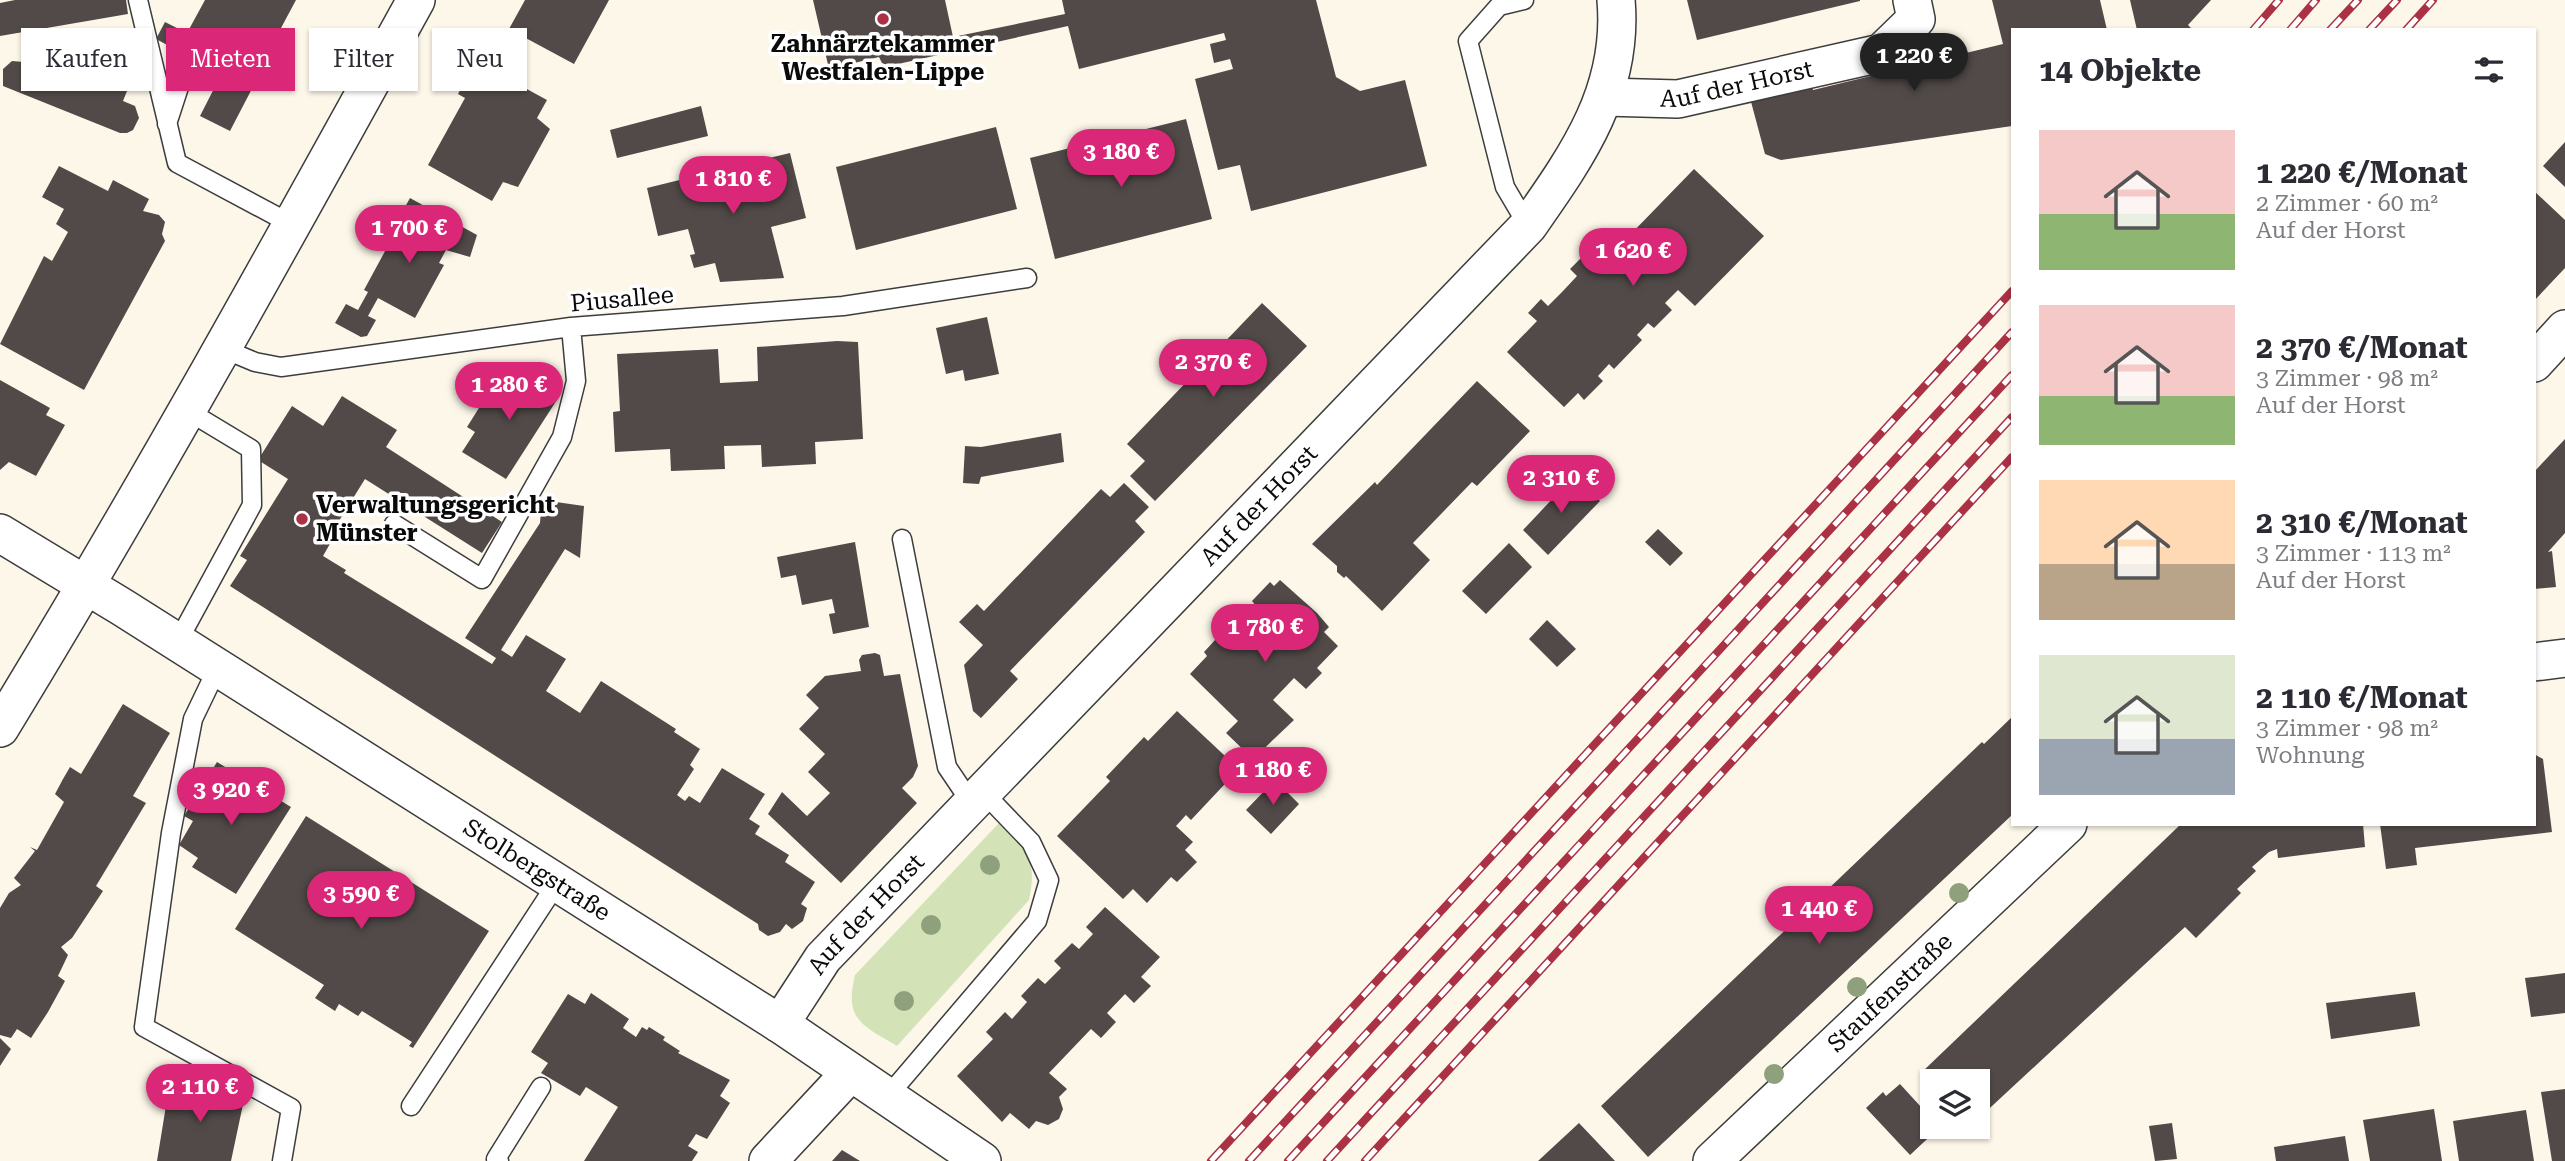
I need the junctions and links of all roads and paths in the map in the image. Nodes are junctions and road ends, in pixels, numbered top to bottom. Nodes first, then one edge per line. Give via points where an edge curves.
1 (138, 0) edge
2 (416, 0) edge
3 (1524, 0) edge
4 (1616, 0) edge
5 (1912, 0) edge
6 (178, 91) edge
7 (1605, 97) junction
8 (167, 124) junction
9 (293, 225) junction
10 (1528, 226) junction
11 (1027, 278) dead end
12 (571, 327) junction
13 (2565, 330) edge
14 (224, 349) junction
15 (2536, 361) edge
16 (187, 411) junction
17 (394, 524) dead end
18 (0, 533) edge
19 (902, 539) dead end
20 (87, 586) junction
21 (177, 643) junction
22 (2565, 658) edge
23 (2536, 662) edge
24 (217, 669) junction
25 (0, 728) edge
26 (978, 798) junction
27 (2066, 826) edge
28 (557, 883) junction
29 (780, 1024) junction
30 (850, 1073) junction
31 (541, 1087) dead end
32 (887, 1097) junction
33 (411, 1106) dead end
34 (282, 1161) edge
35 (499, 1161) edge
36 (768, 1161) edge
37 (982, 1161) edge
38 (1712, 1161) edge

1 - 8 lane
2 - 9 street
3 - 10 lane via 1499,6 1468,41 1505,187
4 - 7 street, Auf der Horst via 1616,46
5 - 7 street, Auf der Horst via 1916,19 1881,53 1678,99
6 - 8 lane
7 - 10 street, Auf der Horst via 1580,152
8 - 9 lane via 177,163
9 - 14 street
10 - 26 street, Auf der Horst
11 - 12 lane, Piusallee via 843,306
12 - 14 lane, Piusallee via 281,367
12 - 17 lane via 576,381 562,437 482,579
13 - 15 street
14 - 16 street
16 - 20 street
16 - 21 lane via 251,449 253,505
18 - 20 street, Stolbergstraße
19 - 26 lane via 947,766
20 - 21 street, Stolbergstraße
20 - 25 street
21 - 24 street, Stolbergstraße
22 - 23 street
24 - 28 street, Stolbergstraße
24 - 34 lane via 193,719 171,833 144,1027 291,1108
26 - 29 street, Auf der Horst via 824,958
26 - 32 lane via 1031,842 1049,880 1037,921
27 - 38 street, Staufenstraße
28 - 29 street, Stolbergstraße
28 - 33 lane
29 - 30 street, Stolbergstraße
30 - 32 street, Stolbergstraße
30 - 36 street
31 - 35 lane via 496,1159
32 - 37 street, Stolbergstraße

